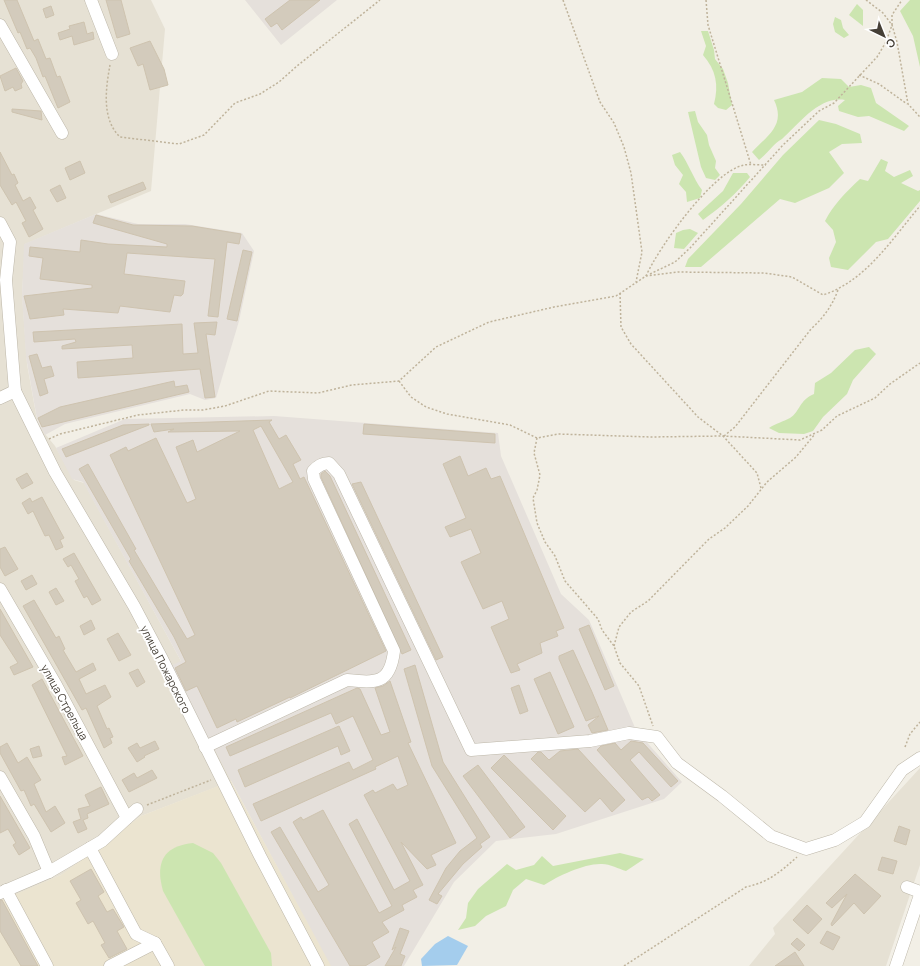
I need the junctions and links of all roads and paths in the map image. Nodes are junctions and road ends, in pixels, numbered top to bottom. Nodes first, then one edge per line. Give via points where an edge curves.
1 (91, 0) edge
2 (380, 0) edge
3 (564, 0) edge
4 (706, 0) edge
5 (866, 0) edge
6 (902, 0) edge
7 (0, 25) edge
8 (892, 25) junction
9 (112, 54) joint
10 (859, 75) junction
11 (909, 105) junction
12 (920, 117) edge
13 (62, 133) dead end
14 (751, 165) junction
15 (767, 165) junction
16 (920, 206) edge
17 (0, 223) edge
18 (646, 276) junction
19 (636, 282) junction
20 (838, 290) junction
21 (620, 293) junction
22 (920, 363) edge
23 (399, 381) junction
24 (15, 391) junction
25 (0, 398) edge
26 (816, 433) junction
27 (723, 436) junction
28 (537, 438) junction
29 (40, 443) junction
30 (761, 488) junction
31 (0, 589) edge
32 (614, 646) junction
33 (920, 722) edge
34 (657, 737) junction
35 (205, 747) junction
36 (905, 747) dead end
37 (920, 758) edge
38 (0, 777) edge
39 (220, 777) junction
40 (136, 809) joint
41 (127, 818) junction
42 (90, 848) junction
43 (806, 849) junction
44 (49, 872) junction
45 (907, 887) dead end
46 (3, 891) edge
47 (920, 892) edge
48 (920, 895) edge
49 (155, 943) junction
50 (47, 966) edge
51 (110, 966) edge
52 (168, 966) edge
53 (318, 966) edge
54 (624, 966) edge
55 (896, 966) edge

1 - 9 street
2 - 9 path via 279,82 260,94 235,103 204,135 179,144 120,137 114,132 106,103 106,84
3 - 19 path via 600,102 614,123 631,173 642,252
4 - 14 path via 708,25
5 - 8 path via 883,13
6 - 8 path via 892,15
7 - 13 street
8 - 10 path via 877,57
8 - 11 path
10 - 11 path via 878,84
10 - 15 path via 834,103 819,111 783,145
11 - 12 path
14 - 15 path
14 - 18 path via 725,174 702,198 666,240
15 - 18 path via 675,262
16 - 20 path via 884,251
17 - 24 street via 10,242 6,280
18 - 19 path
18 - 20 path via 678,272 764,273 792,277 823,296
19 - 21 path
20 - 27 path via 824,317 811,329 735,427
21 - 23 path via 616,296 489,322 436,347
21 - 27 path via 621,328 631,344 698,417
22 - 26 path via 890,384 876,398 837,416
23 - 28 path via 411,397 426,407 447,414 510,425
23 - 29 path via 352,385 318,393 269,391 225,406 138,414 110,420 60,434
24 - 25 street
24 - 29 street, улица Пожарского
26 - 27 path via 800,440
26 - 30 path via 796,457
27 - 28 path via 558,434
27 - 30 path via 757,473
28 - 32 path via 534,453 540,475 533,498 537,523 565,580 590,608
29 - 35 street, улица Пожарского via 54,472 158,650
30 - 32 path via 748,506 725,528 709,539 648,601 631,612 619,627
31 - 41 street, улица Стрельца via 56,685
32 - 34 path via 620,663 639,686
33 - 36 path via 910,734
34 - 35 street via 629,733 590,742 471,750 335,467 325,463 313,471 314,479 394,651 392,669 381,679 367,682 347,680
34 - 43 street via 678,763 771,836
35 - 39 street, улица Пожарского
37 - 43 street via 902,770 865,822 835,840
38 - 44 street via 34,836
39 - 40 path
39 - 53 street, улица Пожарского
40 - 41 street
41 - 42 street via 102,842
42 - 44 street
42 - 49 street via 136,934
43 - 54 path via 777,875 762,883 746,887
44 - 46 street
45 - 47 street
46 - 50 street
48 - 55 street
49 - 51 street
49 - 52 street

